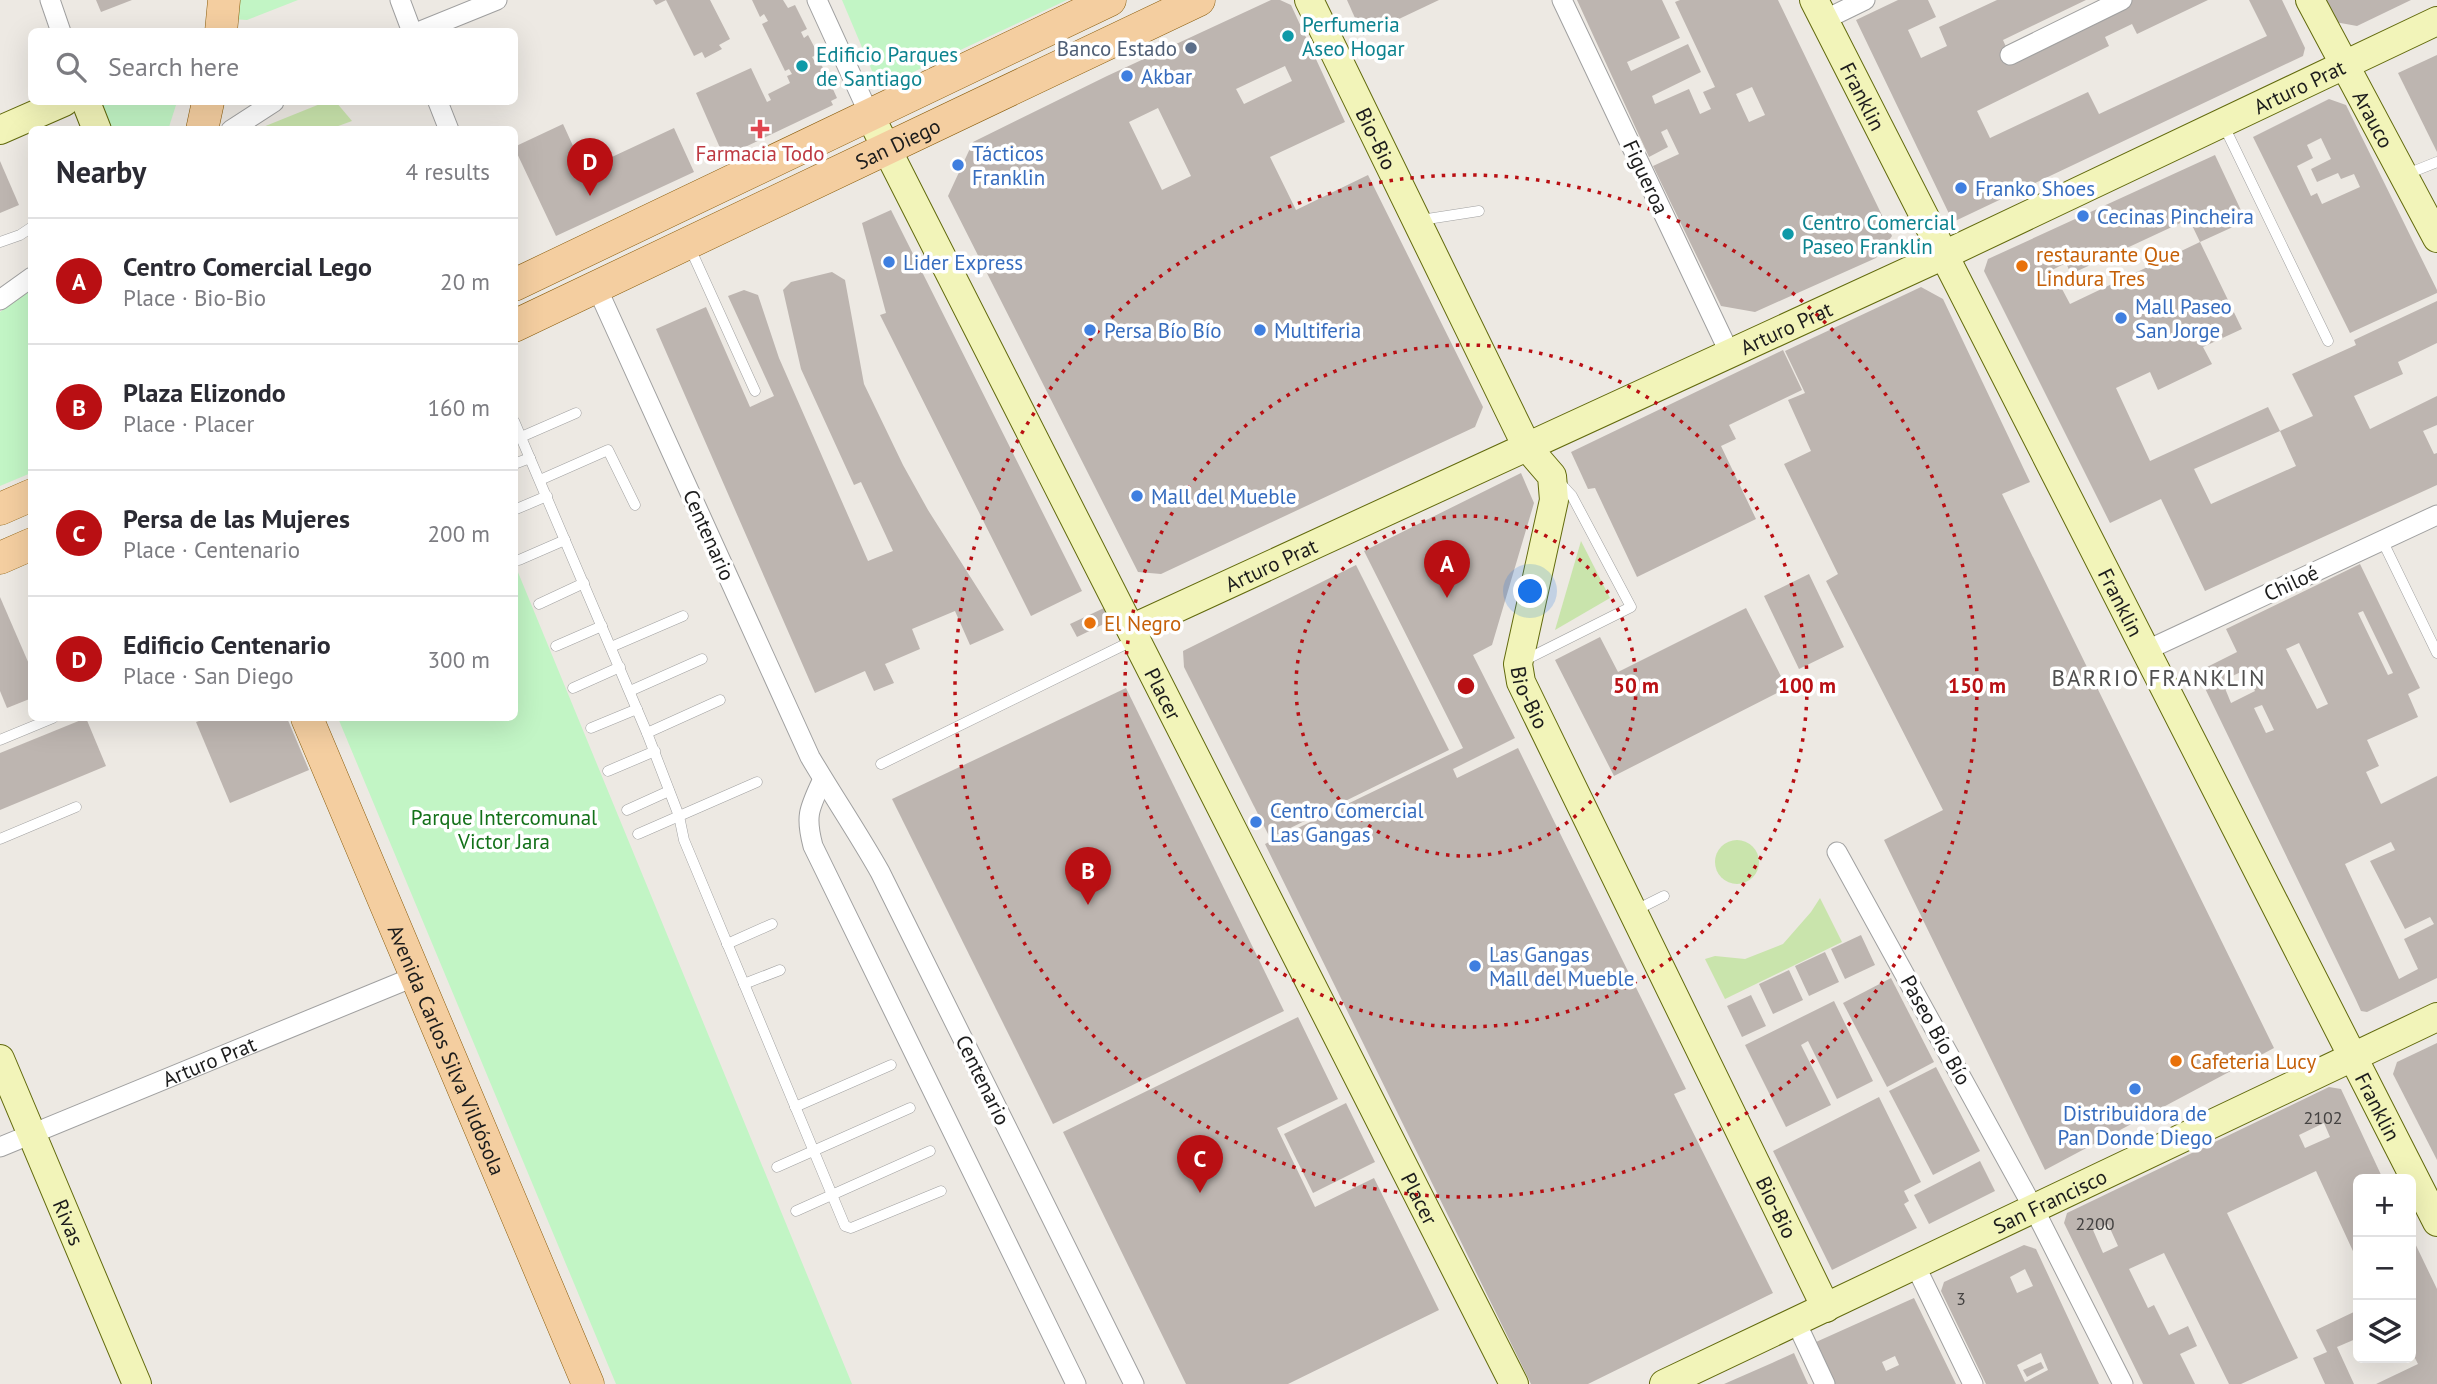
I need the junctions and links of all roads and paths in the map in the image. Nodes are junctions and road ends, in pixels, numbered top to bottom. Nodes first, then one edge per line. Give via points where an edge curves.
1 (50, 0) edge
2 (224, 0) edge
3 (400, 0) edge
4 (496, 0) edge
5 (817, 0) edge
6 (1110, 0) edge
7 (1199, 0) edge
8 (1309, 0) edge
9 (1562, 0) edge
10 (1865, 0) edge
11 (2122, 0) edge
12 (2310, 0) edge
13 (1819, 10) edge
14 (2437, 21) edge
15 (60, 28) edge
16 (221, 28) edge
17 (410, 28) edge
18 (428, 28) edge
19 (2010, 55) dead end
20 (2344, 63) junction
21 (57, 105) edge
22 (87, 105) edge
23 (207, 105) edge
24 (269, 105) edge
25 (439, 105) edge
26 (870, 116) junction
27 (2223, 124) junction
28 (95, 126) edge
29 (203, 126) edge
30 (237, 126) edge
31 (447, 126) edge
32 (0, 130) edge
33 (887, 150) junction
34 (2437, 162) edge
35 (2404, 176) junction
36 (1479, 211) dead end
37 (1417, 221) junction
38 (28, 230) edge
39 (2437, 238) edge
40 (0, 242) edge
41 (688, 244) junction
42 (1944, 255) junction
43 (28, 280) edge
44 (518, 283) edge
45 (597, 288) junction
46 (0, 300) edge
47 (518, 324) edge
48 (2328, 341) dead end
49 (1730, 354) junction
50 (755, 391) dead end
51 (576, 413) dead end
52 (518, 431) edge
53 (521, 438) junction
54 (1527, 447) junction
55 (530, 458) junction
56 (518, 462) edge
57 (1552, 476) junction
58 (540, 480) junction
59 (547, 496) junction
60 (28, 497) edge
61 (635, 505) dead end
62 (518, 508) edge
63 (0, 509) edge
64 (2437, 515) edge
65 (565, 540) junction
66 (2382, 540) junction
67 (28, 546) edge
68 (0, 558) edge
69 (519, 560) dead end
70 (584, 583) junction
71 (539, 604) dead end
72 (684, 616) dead end
73 (602, 626) junction
74 (1133, 634) junction
75 (556, 646) dead end
76 (611, 648) junction
77 (2145, 651) junction
78 (2437, 653) edge
79 (702, 659) dead end
80 (1518, 664) junction
81 (620, 667) junction
82 (573, 688) dead end
83 (630, 691) junction
84 (720, 700) dead end
85 (637, 709) junction
86 (45, 721) edge
87 (308, 721) edge
88 (591, 728) dead end
89 (648, 733) junction
90 (0, 740) edge
91 (655, 751) junction
92 (881, 764) dead end
93 (608, 771) dead end
94 (822, 781) junction
95 (757, 782) dead end
96 (669, 791) junction
97 (76, 807) dead end
98 (627, 810) dead end
99 (679, 816) junction
100 (638, 834) dead end
101 (0, 839) edge
102 (1837, 852) dead end
103 (1664, 896) dead end
104 (1633, 912) junction
105 (772, 924) dead end
106 (727, 944) junction
107 (780, 970) dead end
108 (416, 976) junction
109 (744, 984) junction
110 (2437, 1017) edge
111 (2351, 1058) junction
112 (0, 1059) edge
113 (891, 1065) dead end
114 (795, 1107) junction
115 (910, 1108) dead end
116 (32, 1134) junction
117 (0, 1147) edge
118 (813, 1151) junction
119 (930, 1151) dead end
120 (777, 1167) dead end
121 (942, 1191) dead end
122 (831, 1196) junction
123 (2034, 1209) junction
124 (796, 1211) dead end
125 (2437, 1222) edge
126 (1915, 1265) junction
127 (1826, 1308) junction
128 (1796, 1322) junction
129 (136, 1384) edge
130 (588, 1384) edge
131 (1076, 1384) edge
132 (1134, 1384) edge
133 (1514, 1384) edge
134 (1664, 1384) edge
135 (1825, 1384) edge
136 (1973, 1384) edge
137 (2123, 1384) edge

1 - 15 street
2 - 16 main road
3 - 17 street
4 - 18 street
5 - 26 street, Placer
6 - 26 main road, San Diego
7 - 33 main road, San Diego
8 - 37 street, Bio-Bio
9 - 49 street, Figueroa
10 - 13 street, Franklin
11 - 19 street
12 - 20 street, Arauco
13 - 42 street, Franklin
14 - 20 street, Arturo Prat
20 - 27 street, Arturo Prat
20 - 35 street, Arauco
21 - 32 street
22 - 28 street
23 - 29 main road
24 - 30 street
25 - 31 street
26 - 33 street, Placer
26 - 44 main road, San Diego
27 - 42 street, Arturo Prat
27 - 48 lane
33 - 41 main road, San Diego
33 - 74 street, Placer
34 - 35 lane
35 - 39 street, Arauco
36 - 37 lane
37 - 54 street, Bio-Bio
38 - 40 lane
41 - 45 main road, San Diego
41 - 50 lane
42 - 49 street, Arturo Prat
42 - 77 street, Franklin
43 - 46 street
45 - 47 main road, San Diego
45 - 94 street, Centenario
49 - 54 street, Arturo Prat
51 - 53 lane
52 - 53 lane
53 - 55 lane
54 - 57 street, Bio-Bio
54 - 74 street, Arturo Prat
55 - 56 lane
55 - 58 lane
57 - 80 street, Bio-Bio via 1553,500
57 - 80 lane via 1572,496 1631,607
58 - 59 lane
58 - 61 lane via 608,450
59 - 62 lane
59 - 65 lane
60 - 63 main road
64 - 66 street, Chiloé
65 - 69 lane
65 - 70 lane
66 - 77 street, Chiloé
66 - 78 lane
67 - 68 main road
70 - 71 lane
70 - 73 lane
72 - 76 lane
73 - 75 lane
73 - 76 lane
74 - 92 lane
74 - 133 street, Placer
76 - 81 lane
77 - 111 street, Franklin
79 - 83 lane
80 - 104 street, Bio-Bio via 1521,682
81 - 82 lane
81 - 83 lane
83 - 85 lane
84 - 89 lane
85 - 88 lane
85 - 89 lane
86 - 90 lane
87 - 108 main road, Avenida Carlos Silva Vildósola
89 - 91 lane
91 - 93 lane
91 - 96 lane
94 - 131 street via 807,825 813,846
94 - 132 street, Centenario via 848,815 880,872
95 - 99 lane
96 - 98 lane
96 - 99 lane
97 - 101 lane
99 - 100 lane
99 - 106 lane via 684,840
102 - 123 street, Paseo Bío Bío
103 - 104 lane
104 - 127 street, Bio-Bio
105 - 106 lane
106 - 109 lane
107 - 109 lane
108 - 116 street, Arturo Prat
108 - 130 main road, Avenida Carlos Silva Vildósola
109 - 114 lane
110 - 111 street, San Francisco
111 - 123 street, San Francisco
111 - 125 street, Franklin
112 - 116 street, Rivas
113 - 114 lane
114 - 118 lane
115 - 118 lane
116 - 117 street, Arturo Prat
116 - 129 street, Rivas
118 - 120 lane
118 - 122 lane
119 - 122 lane
121 - 122 lane via 849,1228
122 - 124 lane
123 - 126 street, San Francisco
123 - 137 street
126 - 127 street, San Francisco
126 - 136 street
127 - 128 street, San Francisco
128 - 134 street, San Francisco
128 - 135 street

